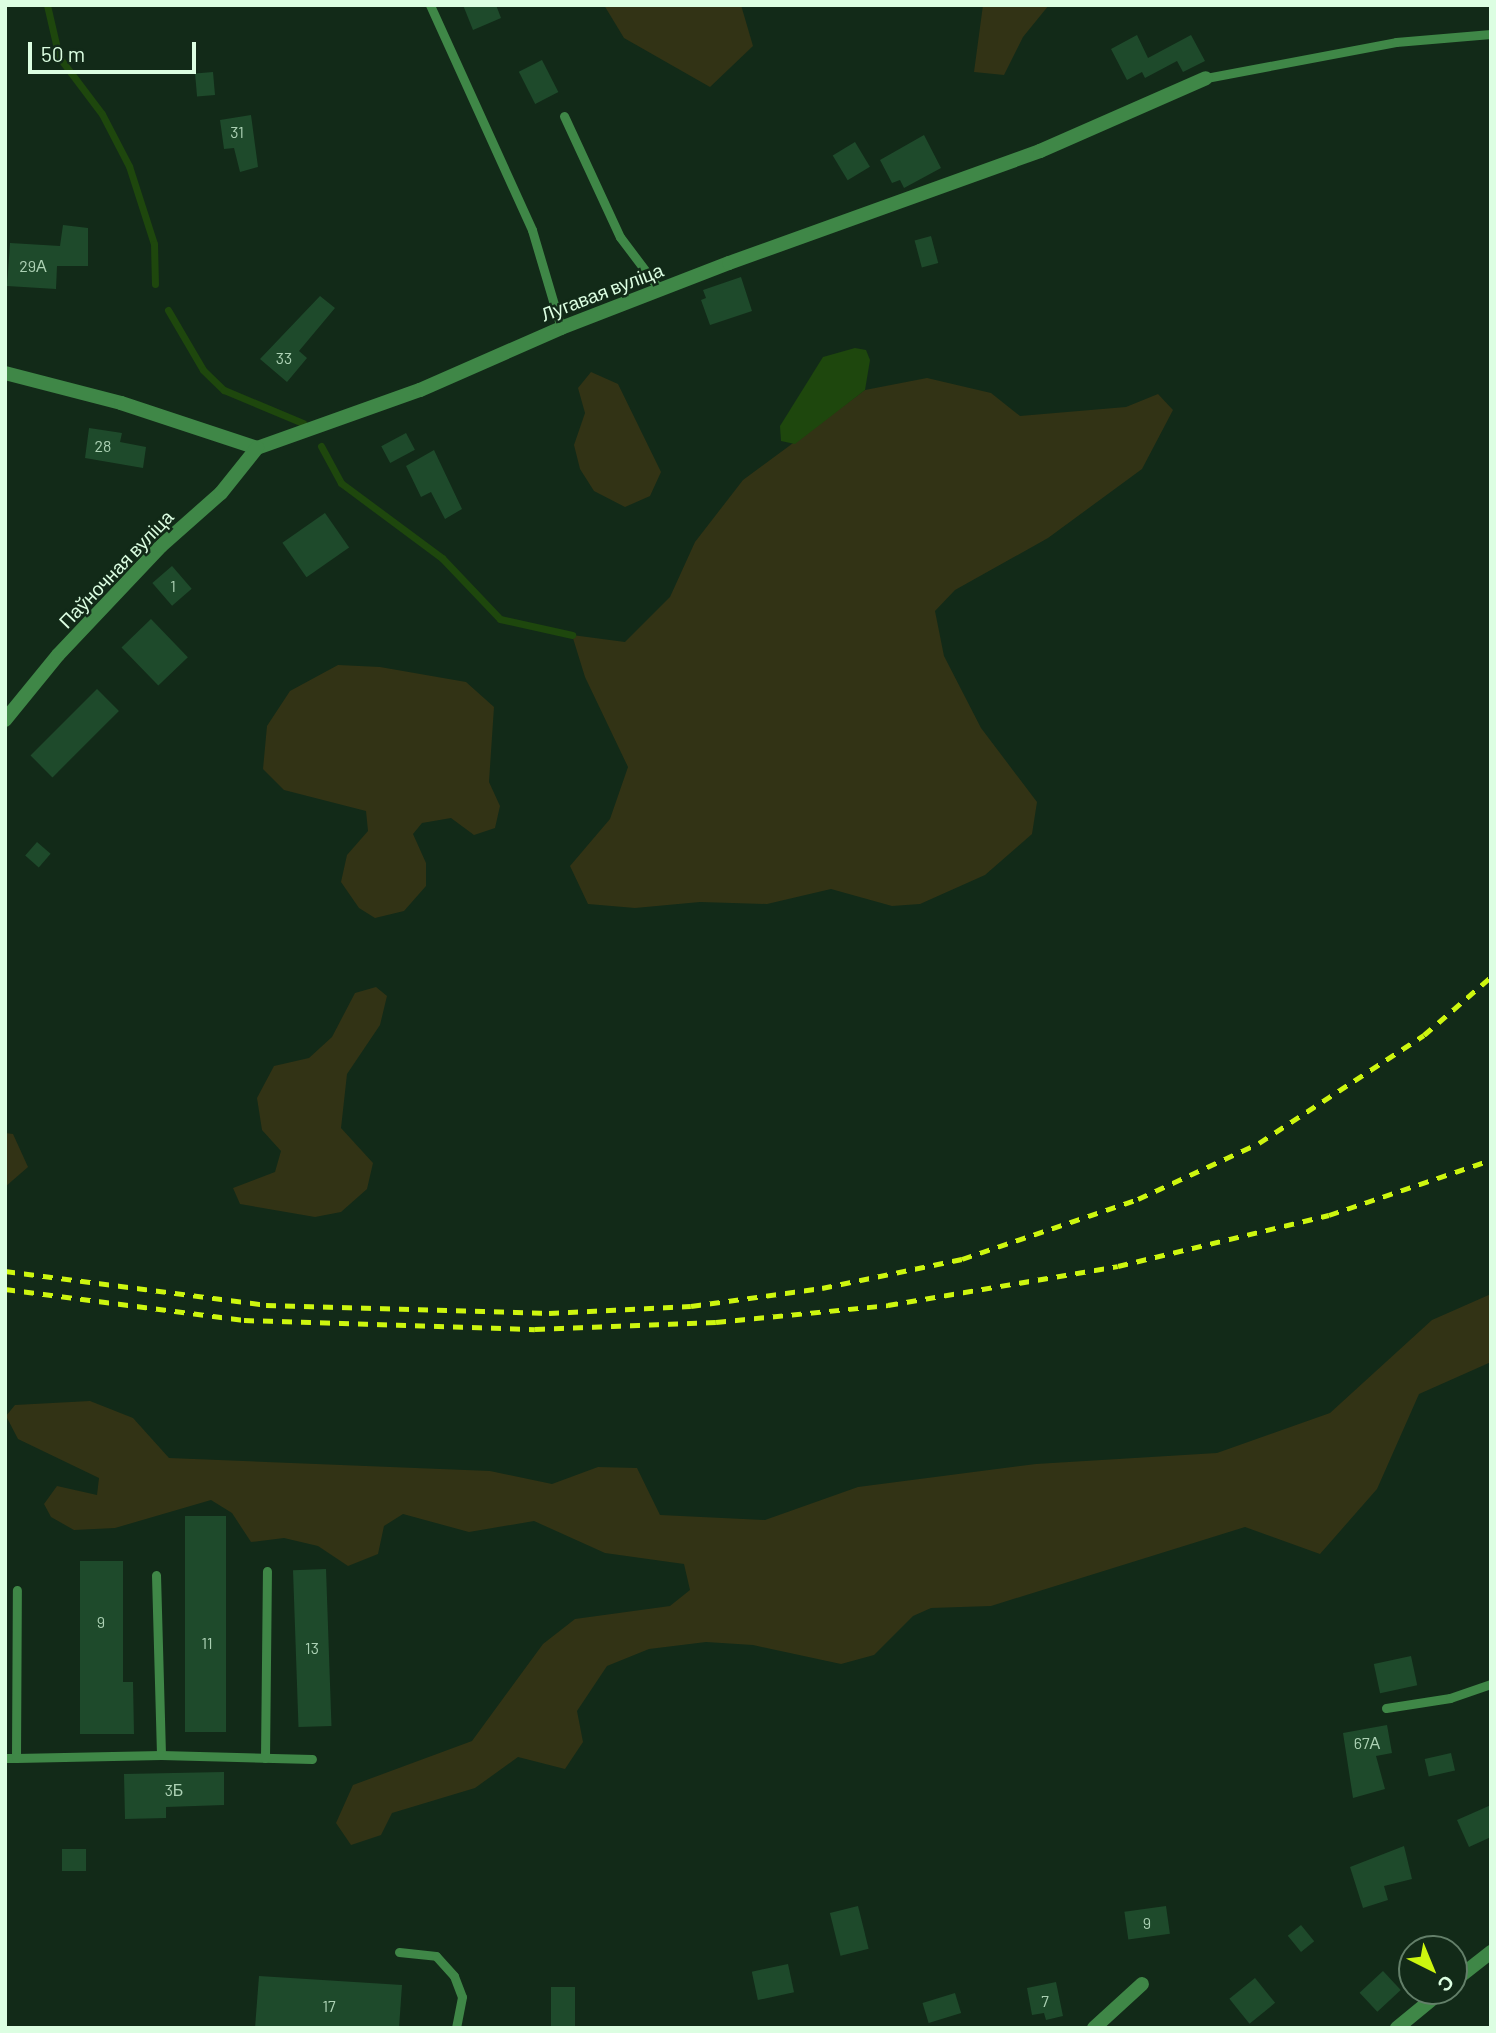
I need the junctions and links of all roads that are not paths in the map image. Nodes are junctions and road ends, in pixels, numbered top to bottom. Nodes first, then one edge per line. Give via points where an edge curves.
1 (430, 5) edge
2 (1491, 34) edge
3 (1206, 78) joint
4 (564, 116) dead end
5 (660, 290) junction
6 (561, 328) junction
7 (5, 373) edge
8 (257, 449) junction
9 (5, 720) edge
10 (267, 1571) dead end
11 (156, 1575) dead end
12 (17, 1590) dead end
13 (1491, 1684) edge
14 (1386, 1708) dead end
15 (161, 1755) junction
16 (5, 1758) edge
17 (16, 1758) junction
18 (265, 1758) junction
19 (312, 1759) dead end
20 (1491, 1951) edge
21 (398, 1952) dead end
22 (1468, 1970) edge
23 (1142, 1984) dead end
24 (1425, 2005) edge
25 (456, 2028) edge
26 (1094, 2028) edge
27 (1397, 2028) edge

1 - 6 lane via 533,230
2 - 3 lane via 1396,42
3 - 5 street, Лугавая вуліца via 1040,151
4 - 5 lane via 620,237
5 - 6 street, Лугавая вуліца
6 - 8 street, Лугавая вуліца via 420,390
7 - 8 street via 121,402
8 - 9 street, Паўночная вуліца via 221,493 161,546 58,655
10 - 18 lane
11 - 15 lane
12 - 17 lane
13 - 14 lane via 1450,1698
15 - 17 lane
15 - 18 lane
16 - 17 lane
18 - 19 lane
20 - 22 street
21 - 25 lane via 436,1956 454,1976 462,1997
23 - 26 street
24 - 27 street

